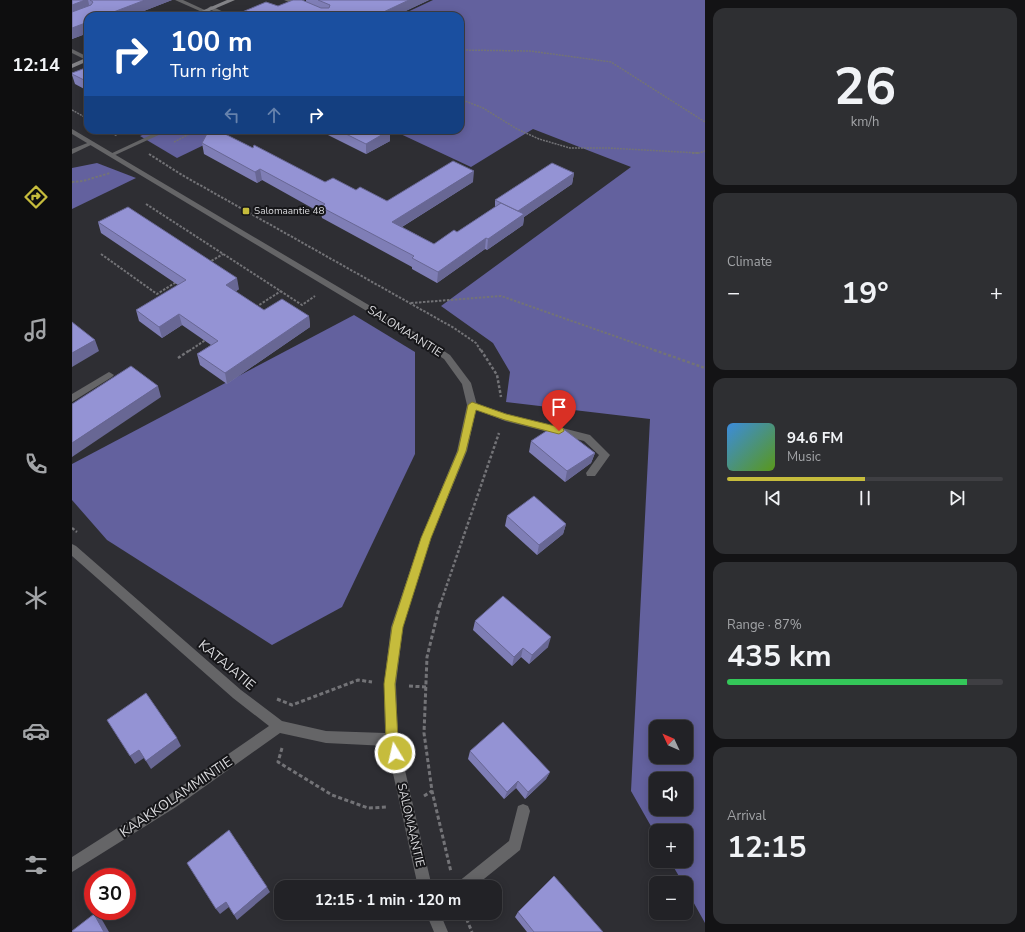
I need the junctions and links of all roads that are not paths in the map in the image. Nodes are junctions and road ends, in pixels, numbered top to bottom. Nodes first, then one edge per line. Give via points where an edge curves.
1 (178, 0) edge
2 (232, 0) edge
3 (287, 0) edge
4 (211, 8) junction
5 (204, 11) joint
6 (220, 12) edge
7 (318, 12) edge
8 (72, 51) edge
9 (84, 58) edge
10 (84, 61) edge
11 (72, 66) edge
12 (72, 131) edge
13 (158, 134) edge
14 (92, 143) junction
15 (72, 152) edge
16 (111, 155) junction
17 (109, 375) dead end
18 (72, 399) edge
19 (472, 405) junction
20 (591, 473) dead end
21 (72, 549) edge
22 (282, 727) junction
23 (392, 740) junction
24 (523, 810) dead end
25 (72, 865) edge
26 (423, 880) edge
27 (462, 880) edge
28 (436, 920) edge
29 (440, 932) edge

1 - 5 street
2 - 4 street
3 - 7 street
4 - 5 street
4 - 6 street
8 - 9 street
10 - 11 street
12 - 14 street, SALOMAANTIE
13 - 16 street
14 - 15 street
14 - 16 street, SALOMAANTIE
16 - 19 street, SALOMAANTIE via 332,286 447,358 466,383
17 - 18 street
19 - 20 street via 587,438 605,455
19 - 23 street, SALOMAANTIE via 462,451 426,538 398,627 390,684
21 - 22 street, KATAJATIE via 237,694
22 - 23 street, KATAJATIE via 326,736
22 - 25 street, KAAKKOLAMMINTIE
23 - 26 street, SALOMAANTIE
24 - 27 street via 515,845
28 - 29 street

